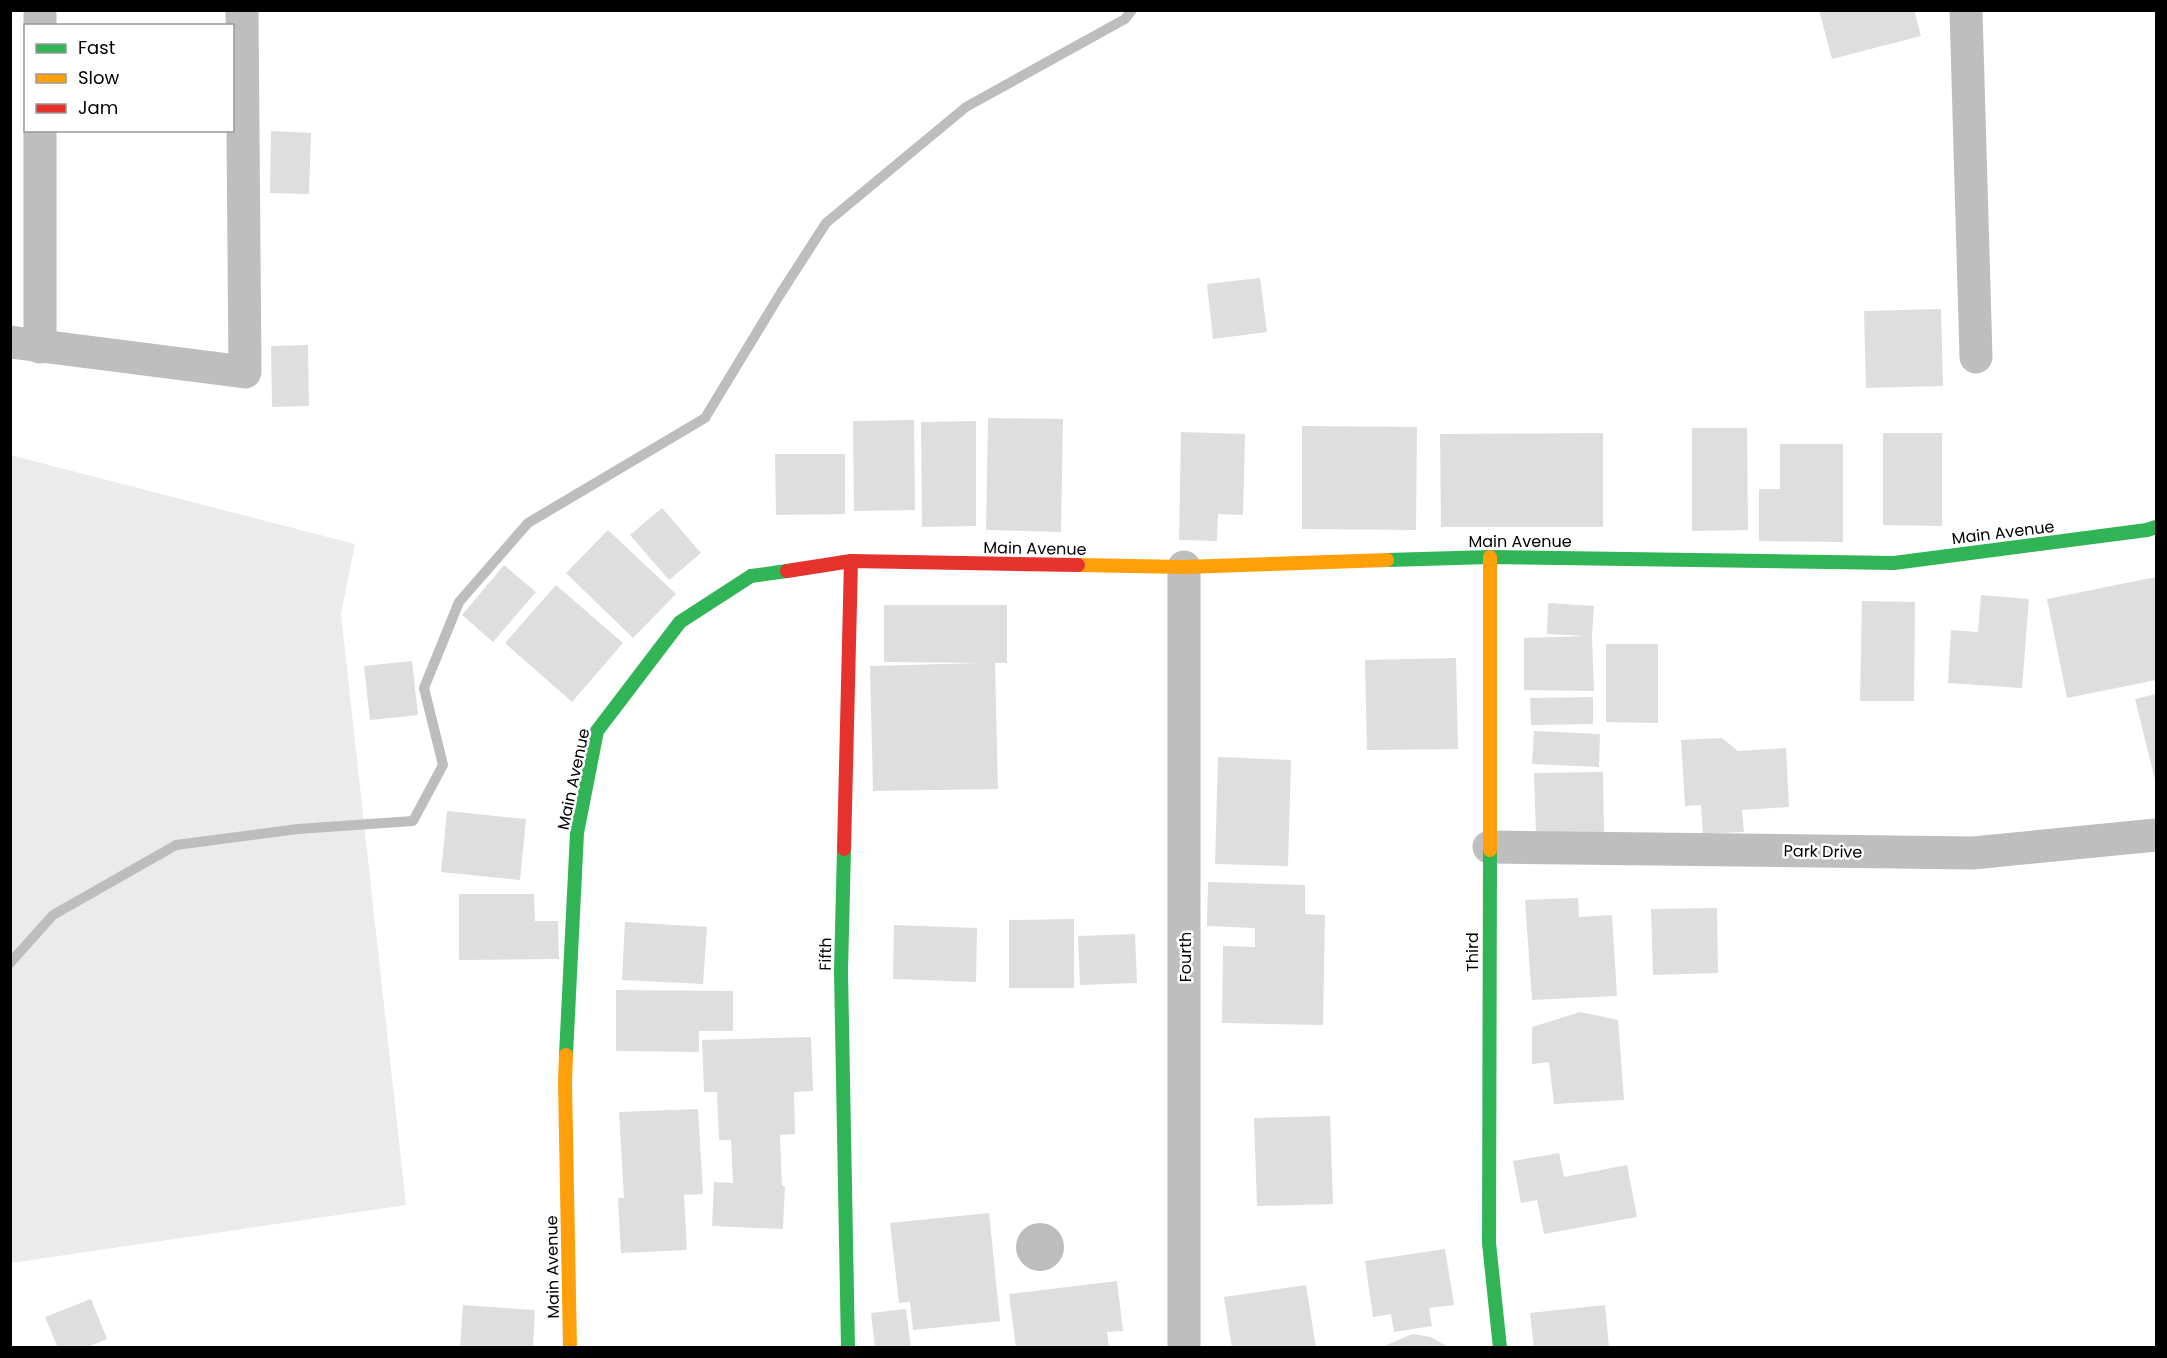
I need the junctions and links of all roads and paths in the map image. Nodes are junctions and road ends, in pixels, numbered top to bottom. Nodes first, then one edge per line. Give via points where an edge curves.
1 (242, 10) edge
2 (1966, 10) edge
3 (40, 132) edge
4 (25, 344) edge
5 (1976, 357) dead end
6 (2157, 527) edge
7 (1490, 556) junction
8 (851, 561) junction
9 (1184, 567) junction
10 (2157, 835) edge
11 (1489, 847) junction
12 (570, 1347) edge
13 (848, 1347) edge
14 (1184, 1347) edge
15 (1500, 1347) edge

1 - 4 street via 245,372
2 - 5 street
3 - 4 street
6 - 7 street, Main Avenue via 1894,563
7 - 9 street, Main Avenue
7 - 11 street, Third
8 - 9 street, Main Avenue
8 - 12 street, Main Avenue via 751,576 680,622 597,731 577,833 566,1070
8 - 13 street, Fifth via 841,971
9 - 14 street, Fourth
10 - 11 street, Park Drive via 1973,853
11 - 15 street, Third via 1489,1243

